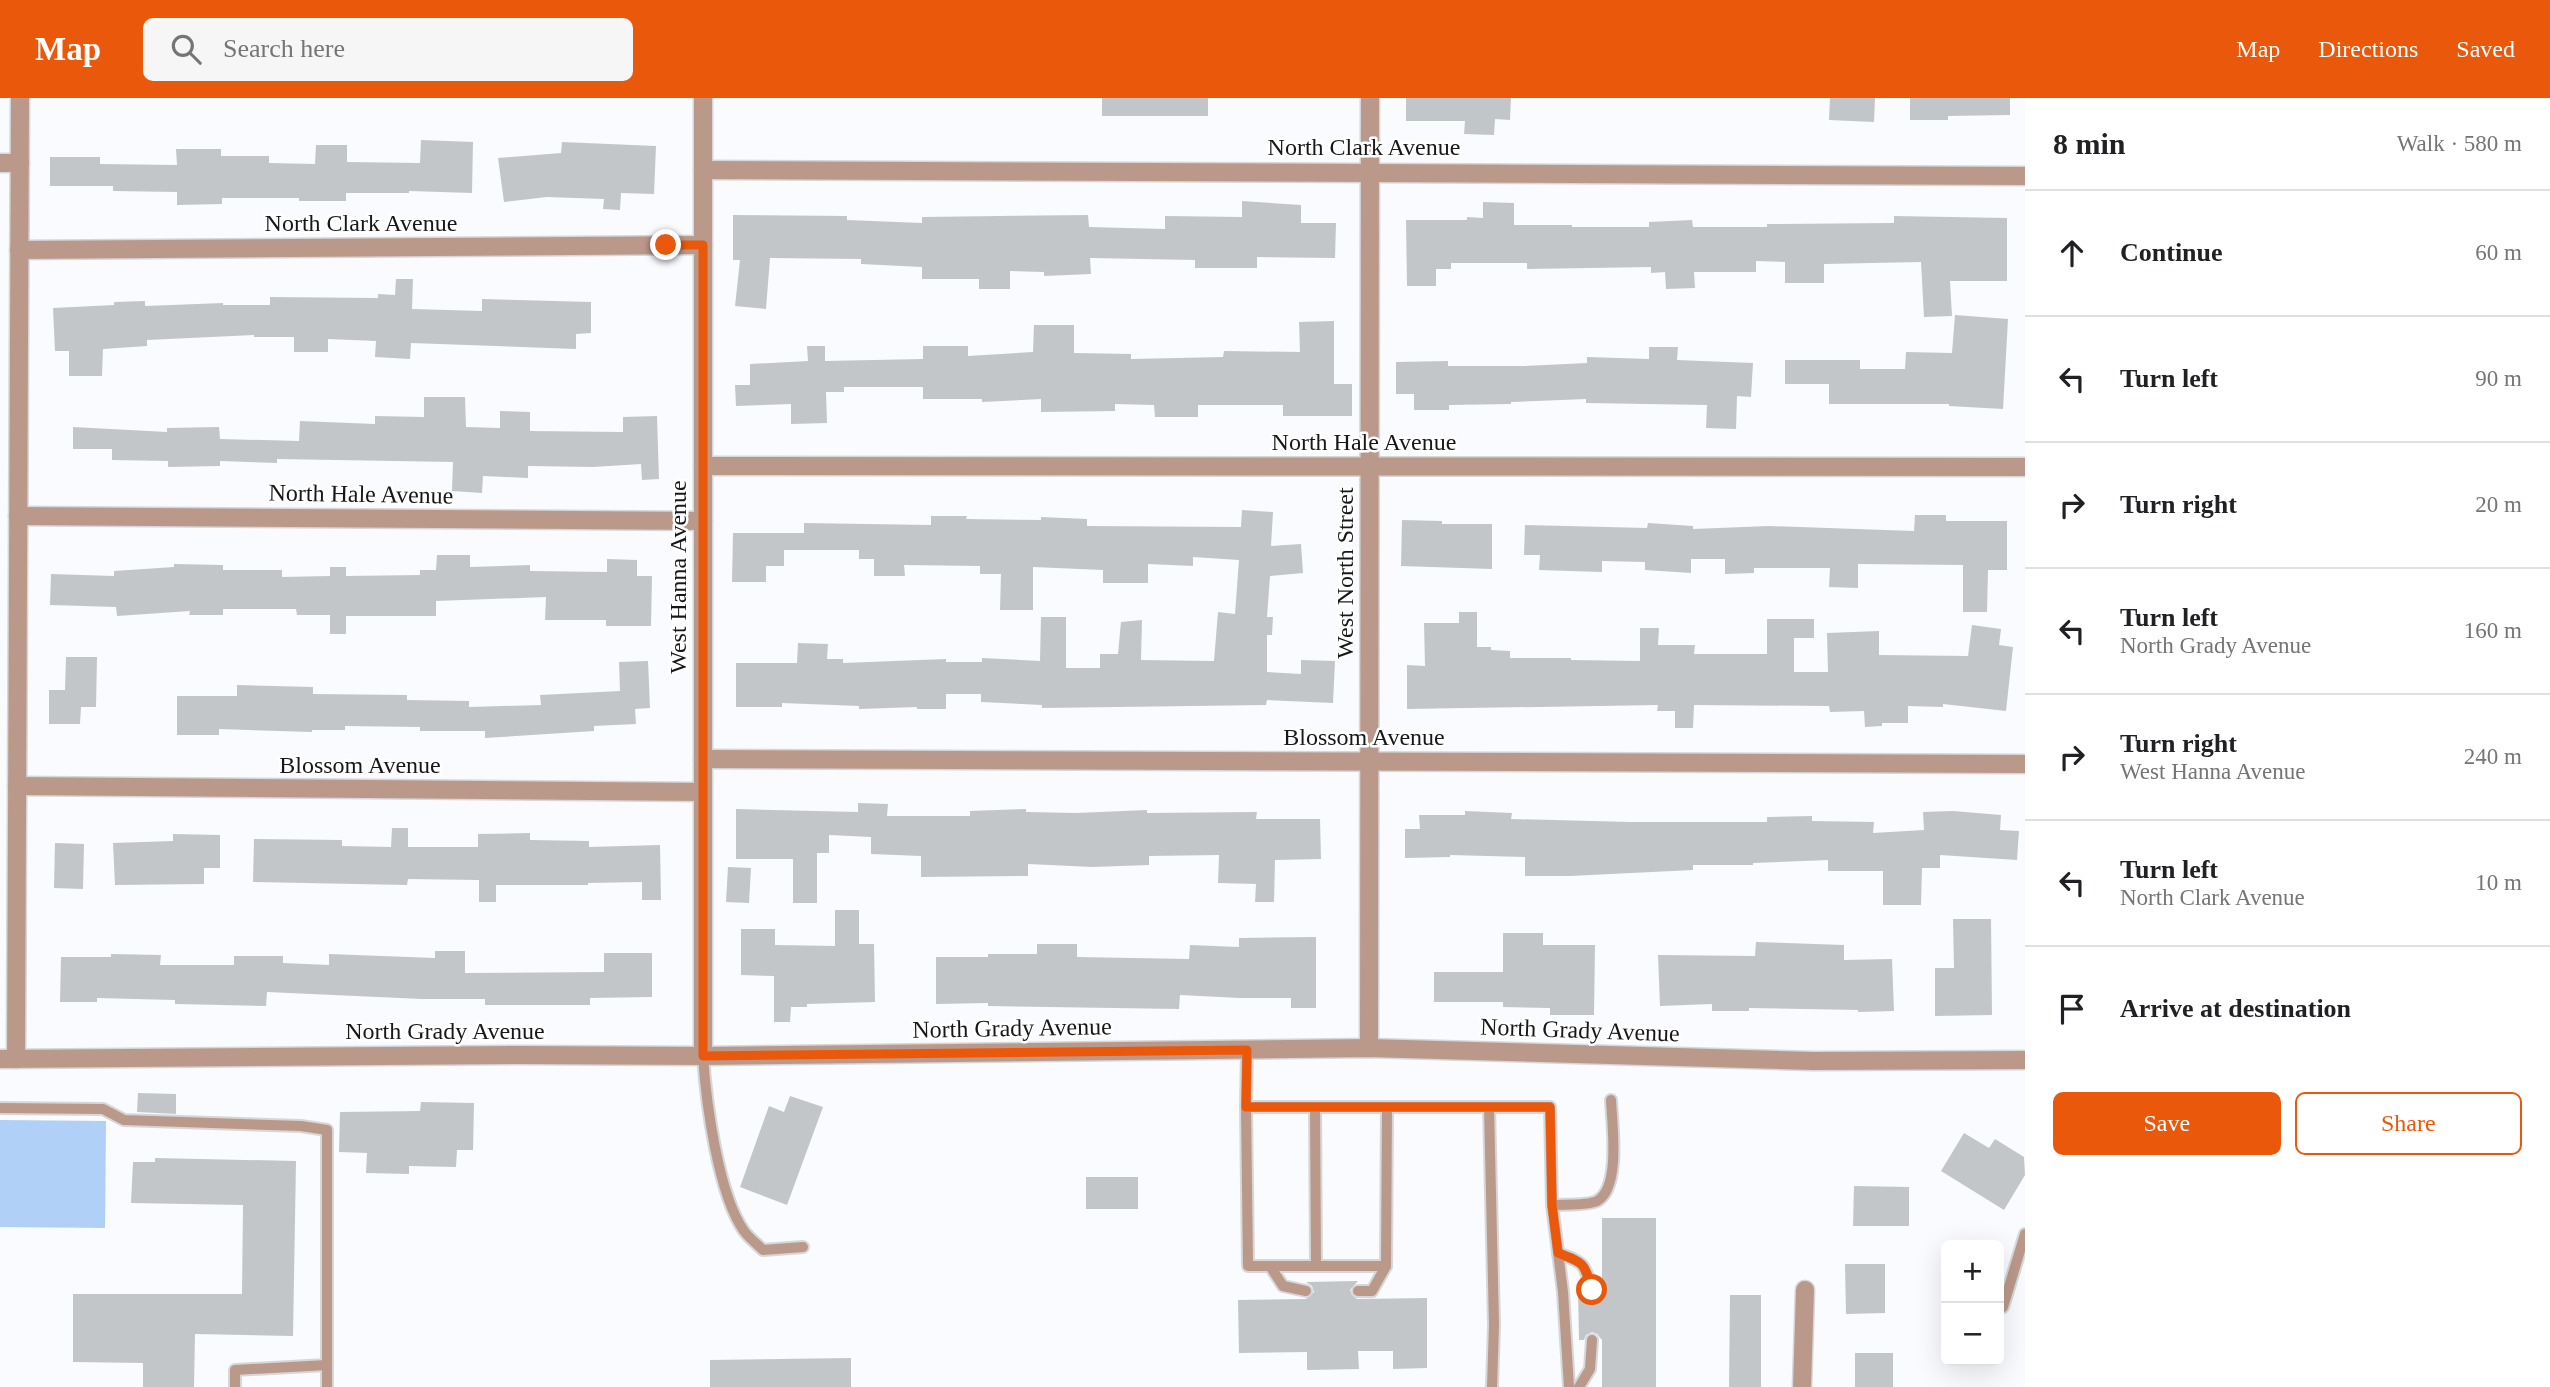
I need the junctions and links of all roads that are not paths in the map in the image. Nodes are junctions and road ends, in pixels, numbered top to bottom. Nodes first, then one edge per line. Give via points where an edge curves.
1 (20, 98) edge
2 (703, 98) edge
3 (1370, 98) edge
4 (0, 163) edge
5 (20, 163) junction
6 (703, 170) junction
7 (1370, 171) junction
8 (2025, 176) edge
9 (703, 245) junction
10 (19, 250) junction
11 (0, 460) edge
12 (19, 461) junction
13 (703, 466) junction
14 (1370, 467) junction
15 (2025, 467) edge
16 (18, 516) junction
17 (703, 521) junction
18 (9, 758) edge
19 (703, 759) junction
20 (1369, 762) junction
21 (2025, 764) edge
22 (17, 786) junction
23 (703, 792) junction
24 (1368, 1048) junction
25 (1247, 1050) junction
26 (703, 1056) junction
27 (8, 1059) edge
28 (2025, 1060) edge
29 (1611, 1100) dead end
30 (1246, 1107) junction
31 (1315, 1107) junction
32 (1387, 1107) junction
33 (1489, 1107) junction
34 (0, 1108) edge
35 (1552, 1205) junction
36 (2025, 1234) edge
37 (803, 1247) dead end
38 (1558, 1253) junction
39 (1270, 1266) junction
40 (1316, 1266) junction
41 (1386, 1266) junction
42 (1592, 1290) dead end
43 (1805, 1290) dead end
44 (1306, 1291) dead end
45 (1357, 1292) dead end
46 (2004, 1304) edge
47 (1592, 1340) dead end
48 (327, 1365) junction
49 (234, 1387) edge
50 (327, 1387) edge
51 (1492, 1387) edge
52 (1569, 1387) edge
53 (1579, 1387) edge
54 (1802, 1387) edge

1 - 5 street
2 - 6 street, West Hanna Avenue
3 - 7 street, West North Street
4 - 5 street
5 - 10 street
6 - 7 street, North Clark Avenue
6 - 9 street, West Hanna Avenue
7 - 8 street, North Clark Avenue
7 - 14 street, West North Street
9 - 10 street, North Clark Avenue
9 - 13 street, West Hanna Avenue
10 - 12 street
11 - 12 street
12 - 16 street
13 - 14 street, North Hale Avenue
13 - 17 street, West Hanna Avenue
14 - 15 street, North Hale Avenue
14 - 20 street, West North Street
16 - 17 street, North Hale Avenue
16 - 18 street
17 - 19 street, West Hanna Avenue
18 - 22 street
19 - 20 street, Blossom Avenue
19 - 23 street, West Hanna Avenue
20 - 21 street, Blossom Avenue
20 - 24 street, West North Street
22 - 23 street, Blossom Avenue
22 - 27 street
23 - 26 street, West Hanna Avenue
24 - 25 street, North Grady Avenue
24 - 28 street, North Grady Avenue via 1813,1061
25 - 26 street, North Grady Avenue
25 - 30 lane
26 - 27 street, North Grady Avenue
26 - 37 lane via 711,1124 726,1191 744,1231 763,1250
29 - 35 lane via 1613,1172 1606,1193 1595,1202
30 - 31 lane
30 - 39 lane via 1248,1266
31 - 32 lane
31 - 40 lane
32 - 33 lane
32 - 41 lane
33 - 35 lane via 1550,1107
33 - 51 lane
34 - 48 lane via 103,1109 124,1120 327,1130
35 - 38 lane
36 - 46 lane
38 - 42 lane via 1586,1267
38 - 52 lane
39 - 40 lane
39 - 44 lane via 1283,1286
40 - 41 lane
41 - 45 lane via 1372,1292
43 - 54 street
47 - 53 lane via 1590,1369
48 - 49 lane via 235,1370
48 - 50 lane

